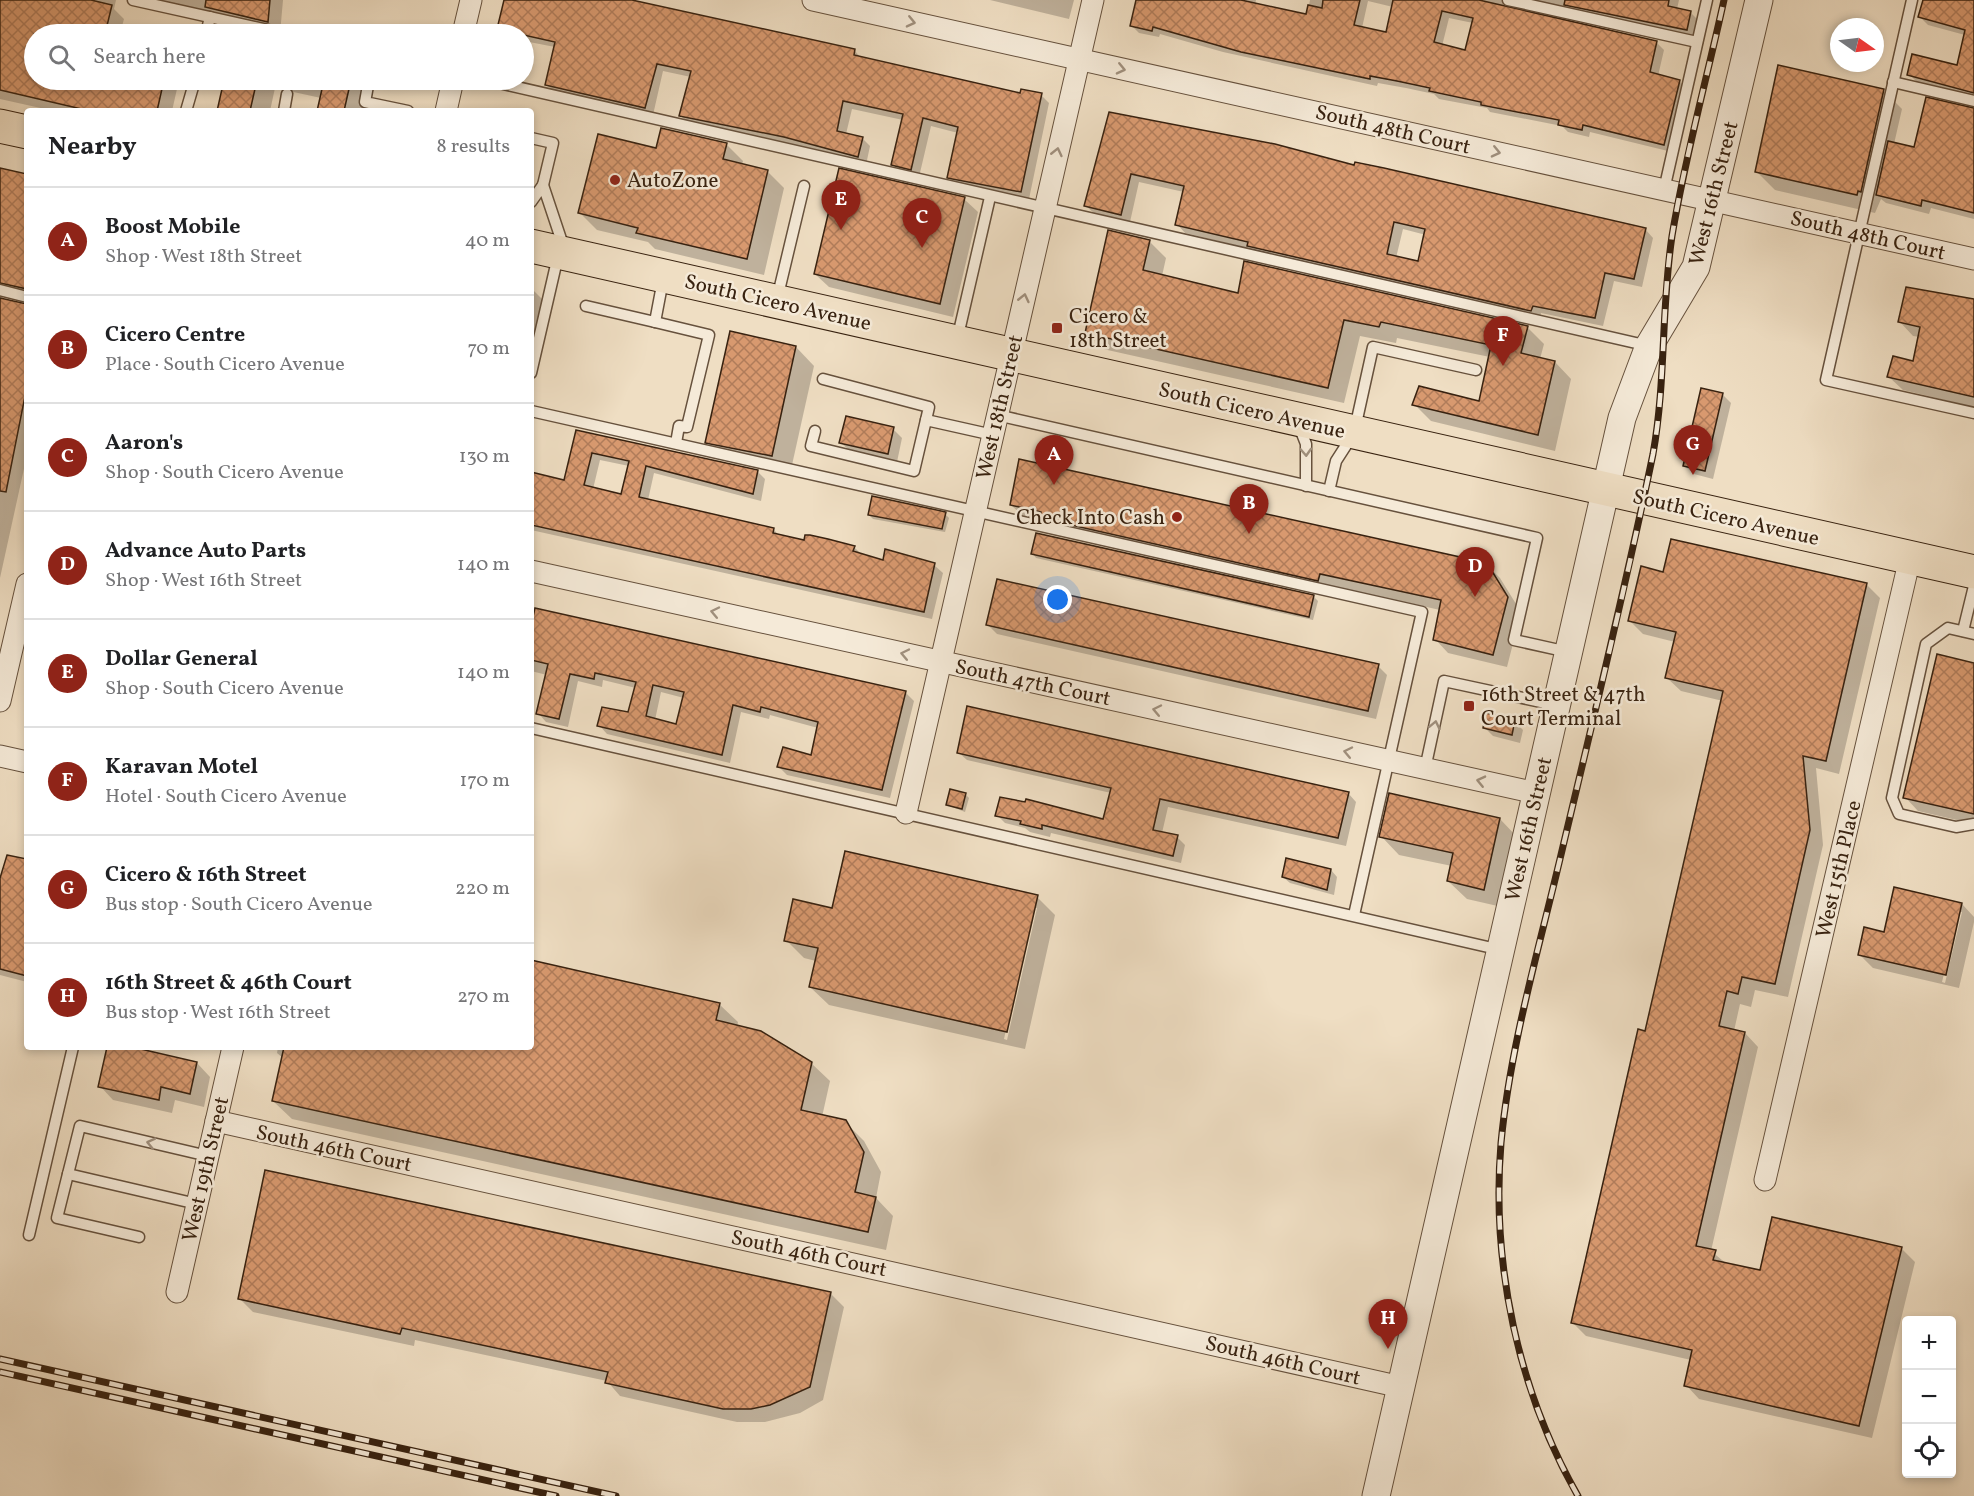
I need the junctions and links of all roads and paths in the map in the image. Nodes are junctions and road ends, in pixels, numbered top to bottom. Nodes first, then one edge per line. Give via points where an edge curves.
1 (133, 0) edge
2 (471, 0) edge
3 (813, 0) edge
4 (1093, 0) edge
5 (1508, 0) edge
6 (1707, 0) edge
7 (1759, 0) edge
8 (1912, 0) edge
9 (210, 17) junction
10 (208, 24) edge
11 (241, 24) edge
12 (465, 24) edge
13 (1697, 42) junction
14 (1079, 59) junction
15 (1893, 82) junction
16 (192, 90) edge
17 (367, 90) edge
18 (451, 90) edge
19 (529, 90) edge
20 (287, 94) dead end
21 (1974, 100) edge
22 (187, 108) edge
23 (285, 108) edge
24 (394, 108) edge
25 (447, 108) edge
26 (0, 126) edge
27 (24, 131) edge
28 (534, 139) edge
29 (543, 185) junction
30 (804, 186) dead end
31 (1664, 190) junction
32 (990, 197) junction
33 (534, 198) edge
34 (1713, 201) junction
35 (1044, 209) junction
36 (1858, 233) junction
37 (552, 251) edge
38 (1974, 259) edge
39 (664, 276) junction
40 (0, 290) edge
41 (24, 296) edge
42 (776, 302) junction
43 (586, 306) dead end
44 (655, 322) junction
45 (957, 343) junction
46 (1649, 346) junction
47 (1012, 355) junction
48 (534, 356) edge
49 (1476, 370) dead end
50 (823, 379) dead end
51 (534, 412) edge
52 (1974, 412) edge
53 (926, 420) junction
54 (1297, 420) junction
55 (995, 425) junction
56 (815, 430) dead end
57 (1354, 433) junction
58 (676, 443) junction
59 (1306, 486) junction
60 (1605, 490) junction
61 (1329, 491) junction
62 (975, 511) junction
63 (1910, 558) junction
64 (534, 572) edge
65 (1974, 572) edge
66 (1974, 586) edge
67 (24, 597) edge
68 (1969, 633) edge
69 (1568, 652) junction
70 (940, 662) junction
71 (0, 701) edge
72 (1556, 705) junction
73 (534, 729) edge
74 (0, 756) edge
75 (24, 761) edge
76 (1389, 761) junction
77 (1425, 769) junction
78 (1536, 793) junction
79 (906, 813) junction
80 (1974, 824) edge
81 (1354, 915) junction
82 (1501, 950) junction
83 (72, 1050) edge
84 (232, 1050) edge
85 (216, 1121) junction
86 (208, 1156) junction
87 (68, 1174) junction
88 (1766, 1180) dead end
89 (197, 1203) junction
90 (29, 1235) dead end
91 (139, 1237) dead end
92 (177, 1292) dead end
93 (1401, 1387) junction
94 (1376, 1496) edge

1 - 9 lane
2 - 12 street
3 -> 14 street, South 48th Court
4 - 14 street, West 18th Street
5 - 13 lane
6 - 13 lane
7 - 34 street, West 16th Street
8 - 15 lane
9 - 10 lane
9 - 11 lane
13 - 31 lane
14 -> 31 street, South 48th Court
35 -> 14 street, West 18th Street
15 - 21 lane
15 - 36 lane
16 - 22 lane
17 - 24 lane via 365,102
18 - 25 street
19 - 32 lane
20 - 23 lane
26 - 27 main road
28 - 29 lane via 553,142
29 - 33 lane
29 - 37 lane
30 - 42 lane
31 - 34 street, South 48th Court
32 - 35 lane
32 - 45 lane
34 - 36 street, South 48th Court
34 - 46 street, West 16th Street via 1696,267
35 - 46 lane
47 -> 35 street, West 18th Street
36 - 38 street, South 48th Court
36 - 52 lane via 1826,380
37 - 39 main road, South Cicero Avenue
37 - 48 lane
39 - 42 main road, South Cicero Avenue
39 - 44 lane
40 - 41 lane
42 - 45 main road, South Cicero Avenue
43 - 44 lane
44 - 58 lane via 708,334 687,427 679,426
45 - 47 main road, South Cicero Avenue
46 - 60 street, West 16th Street via 1622,418
47 - 54 main road, South Cicero Avenue
47 - 55 street, West 18th Street
49 - 57 lane via 1373,347
50 - 53 lane via 929,407
51 - 58 lane
53 - 55 lane
53 - 56 lane via 914,471 811,446
54 - 57 main road, South Cicero Avenue
54 -> 59 lane via 1306,444
55 - 59 lane
55 - 62 street, West 18th Street
57 - 60 main road, South Cicero Avenue
57 - 61 lane via 1336,461
58 - 62 lane
59 - 61 lane
60 - 63 main road, South Cicero Avenue
60 - 69 street, West 16th Street
61 - 69 lane via 1537,538 1514,640
62 - 70 street, West 18th Street
62 - 76 lane via 1422,612
63 - 65 main road, South Cicero Avenue
63 - 88 street, West 15th Place
70 -> 64 street, South 47th Court
66 - 68 lane
67 - 71 street
68 - 80 lane via 1948,628 1926,644 1892,798 1899,814 1956,827
69 - 72 street, West 16th Street
76 -> 70 street, South 47th Court
70 - 79 street, West 18th Street
77 -> 72 lane via 1444,681
72 - 78 street, West 16th Street
73 - 79 lane
74 - 75 street
76 - 77 street, South 47th Court
76 - 81 lane
78 -> 77 street, South 47th Court
78 - 82 street, West 16th Street
79 - 81 lane
81 - 82 lane
82 - 93 street, West 16th Street
83 - 90 lane
84 - 85 street, West 19th Street
85 - 86 street, West 19th Street
85 - 93 street, South 46th Court
86 -> 87 lane via 80,1126
86 - 89 street, West 19th Street
87 - 89 lane
87 - 91 lane via 57,1218
89 - 92 street, West 19th Street
93 - 94 street, West 16th Street

